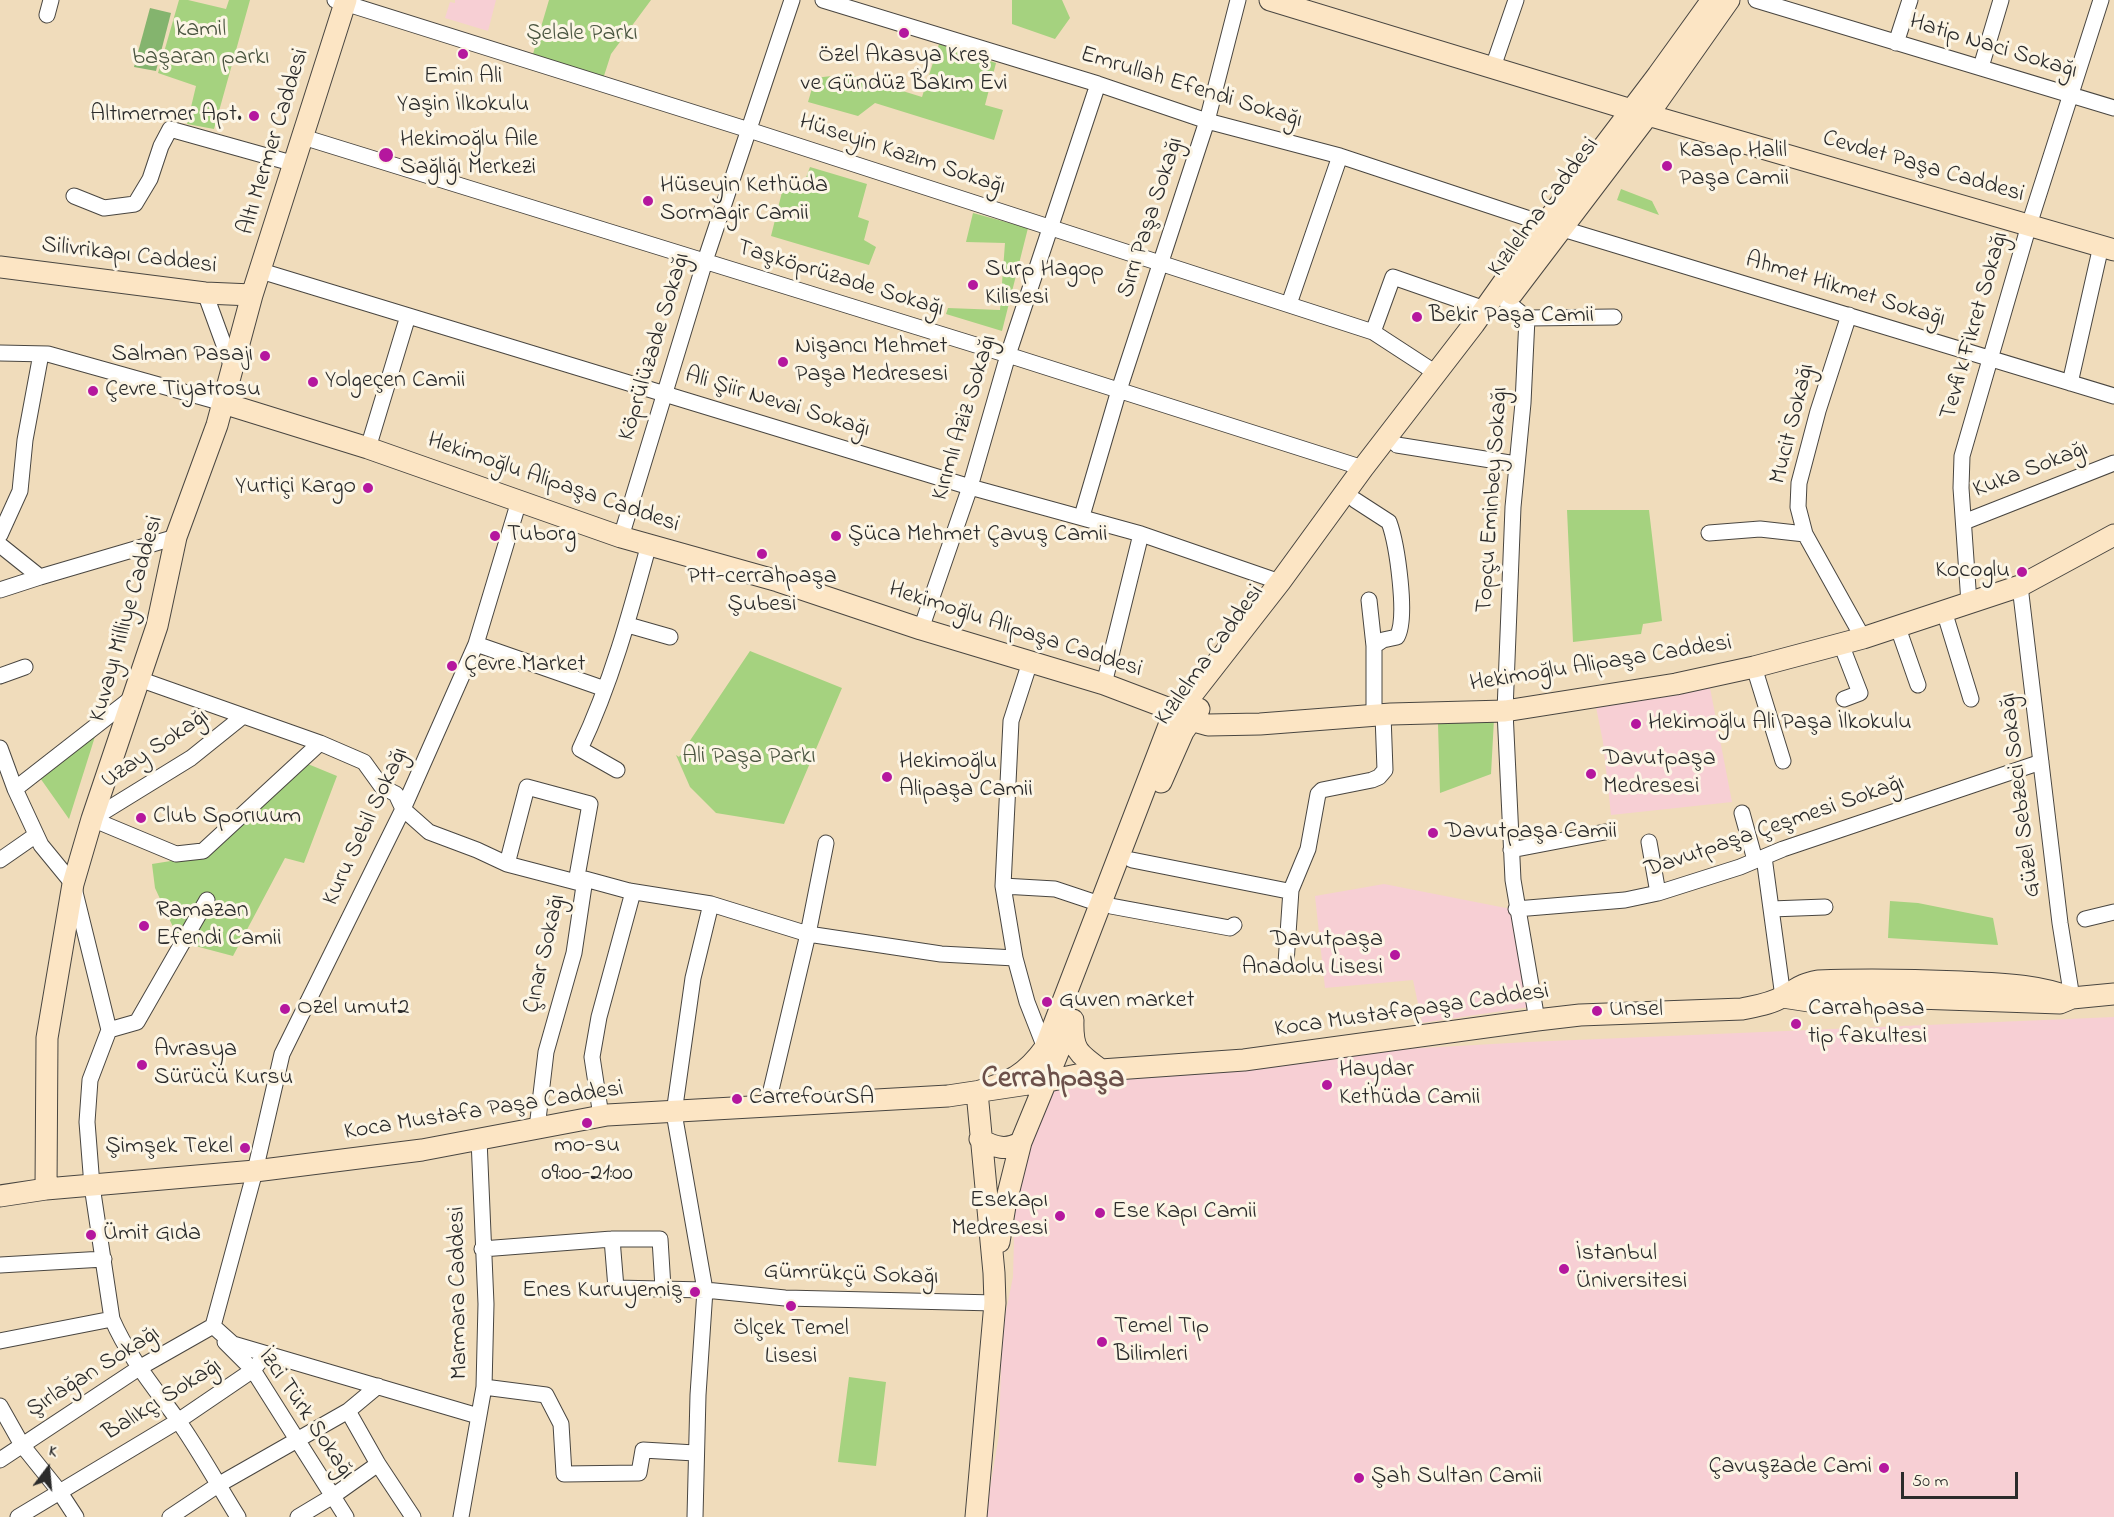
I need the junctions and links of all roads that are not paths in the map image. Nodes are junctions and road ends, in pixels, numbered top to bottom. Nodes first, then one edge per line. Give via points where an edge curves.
1 (792, 0) edge
2 (823, 0) edge
3 (1238, 0) edge
4 (1270, 0) edge
5 (1516, 0) edge
6 (1712, 0) edge
7 (1729, 0) edge
8 (1756, 0) edge
9 (1910, 0) edge
10 (2001, 0) edge
11 (2101, 0) edge
12 (342, 1) edge
13 (1896, 43) junction
14 (1493, 67) junction
15 (1981, 67) junction
16 (1098, 84) junction
17 (2069, 94) junction
18 (2114, 108) edge
19 (1640, 112) junction
20 (1207, 121) junction
21 (749, 130) junction
22 (303, 137) junction
23 (1340, 156) junction
24 (295, 164) junction
25 (74, 196) dead end
26 (2029, 225) junction
27 (1554, 226) junction
28 (1051, 228) junction
29 (2108, 248) edge
30 (705, 261) junction
31 (1161, 264) junction
32 (0, 267) edge
33 (261, 271) junction
34 (205, 292) junction
35 (252, 295) junction
36 (1506, 302) junction
37 (1289, 304) junction
38 (1485, 309) junction
39 (1849, 315) junction
40 (408, 316) junction
41 (1614, 317) dead end
42 (1527, 318) junction
43 (1373, 332) junction
44 (0, 353) edge
45 (41, 354) junction
46 (1008, 355) junction
47 (1990, 359) junction
48 (232, 367) junction
49 (1436, 373) junction
50 (2070, 383) junction
51 (1119, 390) junction
52 (665, 393) junction
53 (2114, 396) edge
54 (223, 403) junction
55 (1397, 445) junction
56 (368, 448) junction
57 (2114, 463) edge
58 (1516, 464) junction
59 (1363, 468) junction
60 (970, 487) junction
61 (1355, 500) junction
62 (519, 501) junction
63 (1082, 516) junction
64 (1964, 522) junction
65 (1709, 532) dead end
66 (1142, 534) junction
67 (1805, 534) junction
68 (0, 535) edge
69 (2114, 535) edge
70 (176, 537) junction
71 (621, 537) junction
72 (649, 544) junction
73 (0, 545) edge
74 (40, 577) junction
75 (1280, 582) junction
76 (2020, 586) junction
77 (0, 591) edge
78 (1369, 600) dead end
79 (1969, 603) junction
80 (1944, 611) junction
81 (628, 625) junction
82 (1897, 625) junction
83 (921, 628) junction
84 (670, 637) dead end
85 (1863, 638) junction
86 (476, 644) junction
87 (1841, 644) junction
88 (1374, 646) junction
89 (1030, 662) junction
90 (25, 667) dead end
91 (1754, 667) junction
92 (0, 676) edge
93 (1104, 684) junction
94 (1918, 685) dead end
95 (136, 688) junction
96 (605, 689) junction
97 (1844, 699) dead end
98 (1971, 699) dead end
99 (1504, 711) junction
100 (1379, 715) junction
101 (242, 717) junction
102 (1184, 717) junction
103 (320, 743) junction
104 (0, 748) edge
105 (1783, 760) dead end
106 (2041, 762) junction
107 (617, 770) dead end
108 (15, 789) junction
109 (403, 809) junction
110 (1742, 813) dead end
111 (92, 819) junction
112 (1605, 832) dead end
113 (36, 835) junction
114 (1650, 842) dead end
115 (826, 843) dead end
116 (1511, 850) junction
117 (1759, 858) junction
118 (0, 860) edge
119 (1132, 860) junction
120 (507, 864) junction
121 (580, 881) junction
122 (73, 885) junction
123 (1003, 886) junction
124 (1291, 890) junction
125 (633, 892) junction
126 (1658, 893) junction
127 (207, 900) dead end
128 (711, 904) junction
129 (1106, 905) junction
130 (1825, 907) dead end
131 (1516, 909) junction
132 (1771, 909) junction
133 (2114, 912) edge
134 (2085, 919) dead end
135 (1234, 925) dead end
136 (808, 934) junction
137 (1015, 957) junction
138 (1286, 963) dead end
139 (2114, 994) edge
140 (1783, 997) junction
141 (2072, 998) junction
142 (1073, 1016) junction
143 (1537, 1020) junction
144 (109, 1030) junction
145 (1046, 1048) junction
146 (1101, 1070) junction
147 (1048, 1081) junction
148 (977, 1092) junction
149 (767, 1107) junction
150 (674, 1113) junction
151 (602, 1116) junction
152 (537, 1128) junction
153 (479, 1139) junction
154 (980, 1139) junction
155 (1022, 1142) junction
156 (255, 1171) junction
157 (92, 1186) junction
158 (46, 1189) junction
159 (0, 1196) edge
160 (612, 1239) junction
161 (483, 1249) junction
162 (104, 1259) junction
163 (0, 1265) edge
164 (1004, 1275) junction
165 (663, 1288) junction
166 (705, 1290) junction
167 (995, 1303) junction
168 (112, 1319) junction
169 (213, 1326) junction
170 (0, 1341) edge
171 (266, 1354) junction
172 (139, 1368) junction
173 (253, 1370) junction
174 (378, 1386) junction
175 (484, 1388) junction
176 (0, 1406) edge
177 (348, 1411) junction
178 (478, 1416) junction
179 (178, 1421) junction
180 (297, 1441) junction
181 (22, 1445) junction
182 (695, 1453) junction
183 (0, 1460) edge
184 (378, 1464) junction
185 (219, 1485) junction
186 (59, 1491) junction
187 (333, 1496) junction
188 (18, 1517) edge
189 (76, 1517) edge
190 (170, 1517) edge
191 (238, 1517) edge
192 (298, 1517) edge
193 (346, 1517) edge
194 (413, 1517) edge
195 (461, 1517) edge
196 (695, 1517) edge
197 (976, 1517) edge

1 - 21 street, Köprülüzade Sokağı
2 - 16 street, Emrullah Efendi Sokağı
3 - 20 street, Sırrı Paşa Sokağı
4 - 14 street, Cevdet Paşa Caddesi
5 - 14 street
6 - 19 street, Kızılelma Caddesi
7 - 19 street, Kızılelma Caddesi
8 - 13 street, Hatip Naci Sokağı
9 - 13 street
10 - 15 street
11 - 17 street, Tevfik Fikret Sokağı
12 - 21 street, Hüseyin Kazım Sokağı
12 - 22 street, Altı Mermer Caddesi
13 - 15 street, Hatip Naci Sokağı
14 - 19 street, Cevdet Paşa Caddesi
15 - 17 street, Hatip Naci Sokağı
16 - 20 street, Emrullah Efendi Sokağı
16 - 28 street, Kırımlı Aziz Sokağı
17 - 18 street, Hatip Naci Sokağı
17 - 26 street, Tevfik Fikret Sokağı
19 - 26 street, Cevdet Paşa Caddesi
19 - 27 street, Kızılelma Caddesi
20 - 23 street, Emrullah Efendi Sokağı
20 - 31 street, Sırrı Paşa Sokağı
21 - 28 street, Hüseyin Kazım Sokağı
21 - 30 street, Köprülüzade Sokağı
22 - 24 street, Altı Mermer Caddesi
22 - 30 street, Taşköprüzade Sokağı
23 - 27 street, Emrullah Efendi Sokağı
23 - 37 street
24 - 25 street via 170,129 150,179 135,204 104,208
24 - 33 street, Altı Mermer Caddesi
26 - 29 street, Cevdet Paşa Caddesi
26 - 47 street, Tevfik Fikret Sokağı
27 - 36 street, Kızılelma Caddesi
27 - 38 street, Kızılelma Caddesi
27 - 39 street, Ahmet Hikmet Sokağı
28 - 31 street, Hüseyin Kazım Sokağı
28 - 46 street, Kırımlı Aziz Sokağı
29 - 50 street
30 - 46 street, Taşköprüzade Sokağı
30 - 52 street, Köprülüzade Sokağı
31 - 37 street, Hüseyin Kazım Sokağı
31 - 51 street, Sırrı Paşa Sokağı
32 - 34 street, Silivrikapı Caddesi
33 - 35 street, Altı Mermer Caddesi
33 - 40 street, Ali Şiir Nevai Sokağı
34 - 35 street, Silivrikapı Caddesi
34 - 48 street
35 - 48 street, Altı Mermer Caddesi
36 - 42 street
36 - 55 street, Kızılelma Caddesi
37 - 43 street, Hüseyin Kazım Sokağı
38 - 43 street via 1394,277
38 - 49 street, Kızılelma Caddesi
39 - 47 street, Ahmet Hikmet Sokağı
39 - 67 street, Mucit Sokağı via 1799,483 1798,507
40 - 52 street, Ali Şiir Nevai Sokağı
40 - 56 street
41 - 42 street
42 - 58 street, Topçu Eminbey Sokağı
43 - 49 street, Hüseyin Kazım Sokağı
44 - 45 street
45 - 54 street
45 - 68 street via 20,491
46 - 51 street, Taşköprüzade Sokağı
46 - 60 street, Kırımlı Aziz Sokağı
47 - 50 street, Ahmet Hikmet Sokağı
47 - 64 street, Tevfik Fikret Sokağı via 1962,456
48 - 54 street, Altı Mermer Caddesi
49 - 59 street, Kızılelma Caddesi
50 - 53 street, Ahmet Hikmet Sokağı
51 - 59 street, Taşköprüzade Sokağı
51 - 63 street, Sırrı Paşa Sokağı
52 - 60 street, Ali Şiir Nevai Sokağı
52 - 71 street, Köprülüzade Sokağı
54 - 56 street, Hekimoğlu Alipaşa Caddesi
54 - 70 street, Kuvayı Milliye Caddesi
55 - 58 street
55 - 61 street, Kızılelma Caddesi
56 - 62 street, Hekimoğlu Alipaşa Caddesi
57 - 64 street, Kuka Sokağı
58 - 99 street, Topçu Eminbey Sokağı
59 - 75 street, Kızılelma Caddesi
60 - 63 street, Ali Şiir Nevai Sokağı
60 - 83 street, Kırımlı Aziz Sokağı
61 - 88 street via 1389,522 1397,555 1400,632 1397,638
61 - 102 street, Kızılelma Caddesi via 1277,607
62 - 71 street, Hekimoğlu Alipaşa Caddesi
62 - 86 street, Kuru Sebil Sokağı
63 - 66 street, Ali Şiir Nevai Sokağı
64 - 79 street, Tevfik Fikret Sokağı
65 - 67 street via 1760,530
66 - 75 street, Ali Şiir Nevai Sokağı
66 - 93 street
67 - 85 street, Mucit Sokağı
69 - 76 street, Hekimoğlu Alipaşa Caddesi
70 - 74 street
70 - 95 street, Kuvayı Milliye Caddesi via 157,626
71 - 72 street, Hekimoğlu Alipaşa Caddesi
72 - 81 street
72 - 83 street, Hekimoğlu Alipaşa Caddesi
73 - 74 street
74 - 77 street
75 - 102 street, Kızılelma Caddesi
76 - 79 street, Hekimoğlu Alipaşa Caddesi
76 - 106 street, Güzel Sebzeci Sokağı
78 - 88 street
79 - 80 street, Hekimoğlu Alipaşa Caddesi
80 - 82 street, Hekimoğlu Alipaşa Caddesi
80 - 98 street
81 - 84 street
81 - 96 street
82 - 85 street, Hekimoğlu Alipaşa Caddesi
82 - 94 street
83 - 89 street, Hekimoğlu Alipaşa Caddesi
85 - 87 street, Hekimoğlu Alipaşa Caddesi
86 - 96 street
86 - 109 street, Kuru Sebil Sokağı
87 - 91 street, Hekimoğlu Alipaşa Caddesi
87 - 97 street via 1860,693
88 - 100 street
89 - 93 street, Hekimoğlu Alipaşa Caddesi
89 - 123 street via 1011,721
90 - 92 street
91 - 99 street, Hekimoğlu Alipaşa Caddesi via 1676,684
91 - 105 street
93 - 102 street, Hekimoğlu Alipaşa Caddesi
95 - 101 street, Çınar Sokağı
95 - 108 street
95 - 111 street, Kuvayı Milliye Caddesi
96 - 107 street via 580,749
99 - 100 street, Hekimoğlu Alipaşa Caddesi
99 - 116 street, Topçu Eminbey Sokağı
100 - 102 street, Hekimoğlu Alipaşa Caddesi via 1232,725 1208,725
100 - 124 street via 1385,770 1372,780 1318,794 1308,849
101 - 103 street, Çınar Sokağı
101 - 111 street, Uzay Sokağı via 191,758
102 - 119 street, Kızılelma Caddesi
102 - 129 street, Kızılelma Caddesi via 1163,737
103 - 109 street, Çınar Sokağı via 364,762 382,787 396,794
103 - 111 street via 203,851 176,855
104 - 108 street
106 - 117 street, Davutpaşa Çeşmesi Sokağı
106 - 141 street, Güzel Sebzeci Sokağı
108 - 113 street
109 - 120 street, Çınar Sokağı via 429,832
109 - 156 street, Kuru Sebil Sokağı via 282,1054
110 - 117 street
111 - 122 street, Kuvayı Milliye Caddesi
112 - 116 street
113 - 118 street
113 - 122 street
114 - 126 street
115 - 136 street
116 - 131 street, Topçu Eminbey Sokağı
117 - 126 street, Davutpaşa Çeşmesi Sokağı
117 - 132 street
119 - 124 street
119 - 129 street, Kızılelma Caddesi
120 - 121 street, Çınar Sokağı
120 - 121 street via 527,787 590,804
121 - 125 street
121 - 152 street, Çınar Sokağı via 574,953 546,1052
122 - 144 street
122 - 158 street, Kuvayı Milliye Caddesi via 47,1038
123 - 129 street via 1055,889
123 - 137 street
124 - 138 street
125 - 128 street
125 - 151 street via 592,1057
126 - 131 street, Davutpaşa Çeşmesi Sokağı via 1625,900
127 - 144 street via 137,1022
128 - 136 street
128 - 150 street via 693,978
129 - 135 street via 1230,928
129 - 142 street, Kızılelma Caddesi
129 - 145 street, Kızılelma Caddesi
130 - 132 street
131 - 143 street, Topçu Eminbey Sokağı
132 - 140 street
133 - 134 street
136 - 137 street via 941,954
136 - 149 street
137 - 145 street via 1027,1002
139 - 141 street, Koca Mustafapaşa Caddesi
140 - 141 street, Koca Mustafapaşa Caddesi via 1809,1001 1917,998 2060,1003
140 - 143 street, Koca Mustafapaşa Caddesi via 1742,1008
142 - 146 street via 1072,1039 1078,1052
142 - 147 street, Kızılelma Caddesi
143 - 146 street, Koca Mustafapaşa Caddesi via 1244,1060
144 - 157 street via 90,1080 87,1122
145 - 148 street, Kızılelma Caddesi via 1022,1074
146 - 147 street, Koca Mustafapaşa Caddesi
147 - 148 street, Koca Mustafa Paşa Caddesi
147 - 155 street, Kızılelma Caddesi
148 - 149 street, Koca Mustafa Paşa Caddesi
148 - 154 street
149 - 150 street, Koca Mustafa Paşa Caddesi
150 - 151 street, Koca Mustafa Paşa Caddesi
150 - 166 street
151 - 152 street, Koca Mustafa Paşa Caddesi
152 - 153 street, Koca Mustafa Paşa Caddesi
153 - 156 street, Koca Mustafa Paşa Caddesi
153 - 161 street, Marmara Caddesi
154 - 155 street via 1001,1148
154 - 164 street
155 - 164 street, Kızılelma Caddesi via 1005,1206
156 - 157 street, Koca Mustafa Paşa Caddesi
156 - 169 street
157 - 158 street, Koca Mustafa Paşa Caddesi
157 - 162 street
158 - 159 street, Koca Mustafa Paşa Caddesi
160 - 161 street
160 - 165 street, Gümrükçü Sokağı via 616,1288
160 - 165 street via 660,1239
161 - 175 street, Marmara Caddesi
162 - 163 street
162 - 168 street
164 - 167 street
165 - 166 street, Gümrükçü Sokağı
166 - 167 street, Gümrükçü Sokağı via 784,1298
166 - 182 street
167 - 197 street
168 - 170 street
168 - 172 street
169 - 171 street via 233,1344
169 - 172 street, Şırlağan Sokağı
169 - 173 street, İzci Türk Sokağı
171 - 173 street, Balıkçı Sokağı
171 - 174 street
172 - 179 street
172 - 181 street, Şırlağan Sokağı
173 - 179 street, Balıkçı Sokağı
173 - 180 street, İzci Türk Sokağı
174 - 177 street
174 - 178 street
175 - 178 street, Marmara Caddesi
175 - 182 street via 546,1395 561,1424 564,1474 639,1473 643,1450
176 - 181 street
177 - 180 street
177 - 184 street
178 - 195 street, Marmara Caddesi
179 - 185 street
179 - 186 street, Balıkçı Sokağı
180 - 185 street
180 - 187 street, İzci Türk Sokağı
181 - 183 street, Şırlağan Sokağı
181 - 186 street
182 - 196 street
184 - 187 street
184 - 194 street
185 - 190 street
185 - 191 street
186 - 188 street, Balıkçı Sokağı
186 - 189 street
187 - 192 street
187 - 193 street, İzci Türk Sokağı

